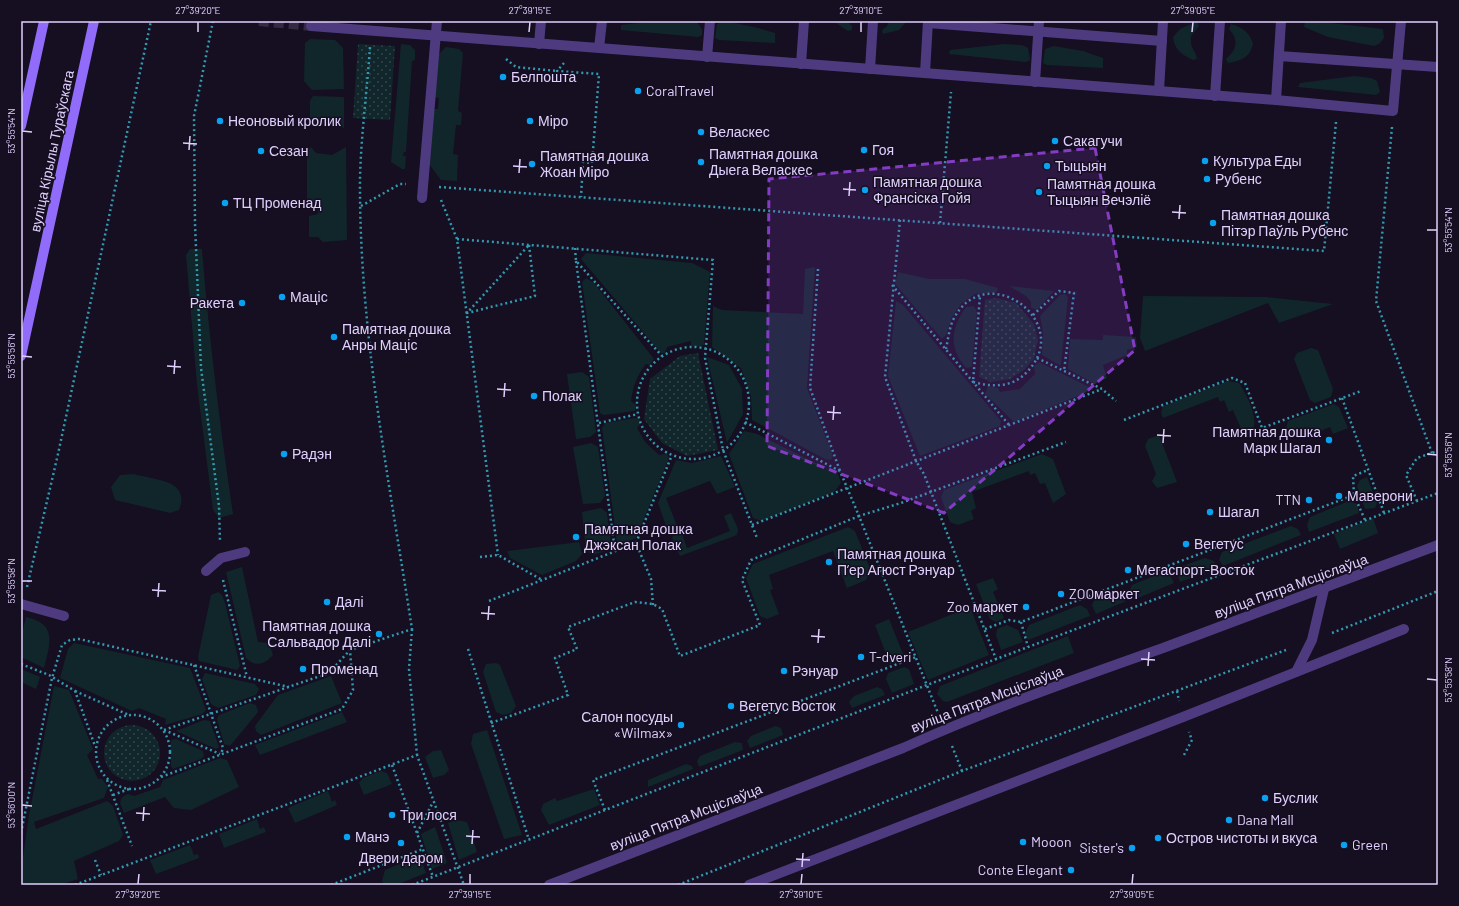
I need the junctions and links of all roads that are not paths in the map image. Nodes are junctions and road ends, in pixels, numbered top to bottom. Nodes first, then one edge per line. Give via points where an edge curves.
1 (44, 21) edge
2 (94, 21) edge
3 (437, 21) edge
4 (541, 21) edge
5 (602, 21) edge
6 (710, 21) edge
7 (804, 21) edge
8 (873, 21) edge
9 (1039, 21) edge
10 (1163, 21) edge
11 (1220, 21) edge
12 (1281, 21) edge
13 (1401, 21) edge
14 (928, 22) edge
15 (311, 26) tunnel mouth
16 (371, 26) edge
17 (1038, 32) junction
18 (436, 36) junction
19 (1162, 41) junction
20 (539, 44) junction
21 (600, 48) junction
22 (707, 56) junction
23 (1279, 56) junction
24 (801, 64) junction
25 (1397, 64) junction
26 (1438, 67) edge
27 (870, 69) junction
28 (925, 73) junction
29 (1035, 82) junction
30 (1159, 91) junction
31 (1215, 96) junction
32 (1276, 100) junction
33 (21, 126) edge
34 (422, 198) dead end
35 (21, 356) edge
36 (1438, 545) edge
37 (246, 552) dead end
38 (206, 571) dead end
39 (1324, 589) junction
40 (21, 604) edge
41 (64, 616) dead end
42 (1404, 629) dead end
43 (1296, 672) junction
44 (549, 885) edge
45 (749, 885) edge

1 - 33 main road
2 - 35 main road, вуліца Кірылы Тураўскага
3 - 18 street
4 - 20 street
5 - 21 street
6 - 22 street
7 - 24 street
8 - 27 street
9 - 17 street
10 - 19 street
11 - 31 street
12 - 23 street
13 - 25 street
14 - 17 street
14 - 28 street
15 - 16 street
16 - 18 street
17 - 19 street
17 - 29 street
18 - 20 street
18 - 34 street
19 - 30 street
20 - 21 street
21 - 22 street
22 - 24 street
23 - 25 street
23 - 32 street
24 - 27 street
25 - 26 street
25 - 32 street via 1393,111
27 - 28 street
28 - 29 street
29 - 30 street
30 - 31 street
31 - 32 street
36 - 39 street, вуліца Пятра Мсціслаўца
37 - 38 street via 221,558
39 - 43 street via 1312,640
39 - 44 street, вуліца Пятра Мсціслаўца via 945,729 903,748
40 - 41 street
42 - 43 street
43 - 45 street

